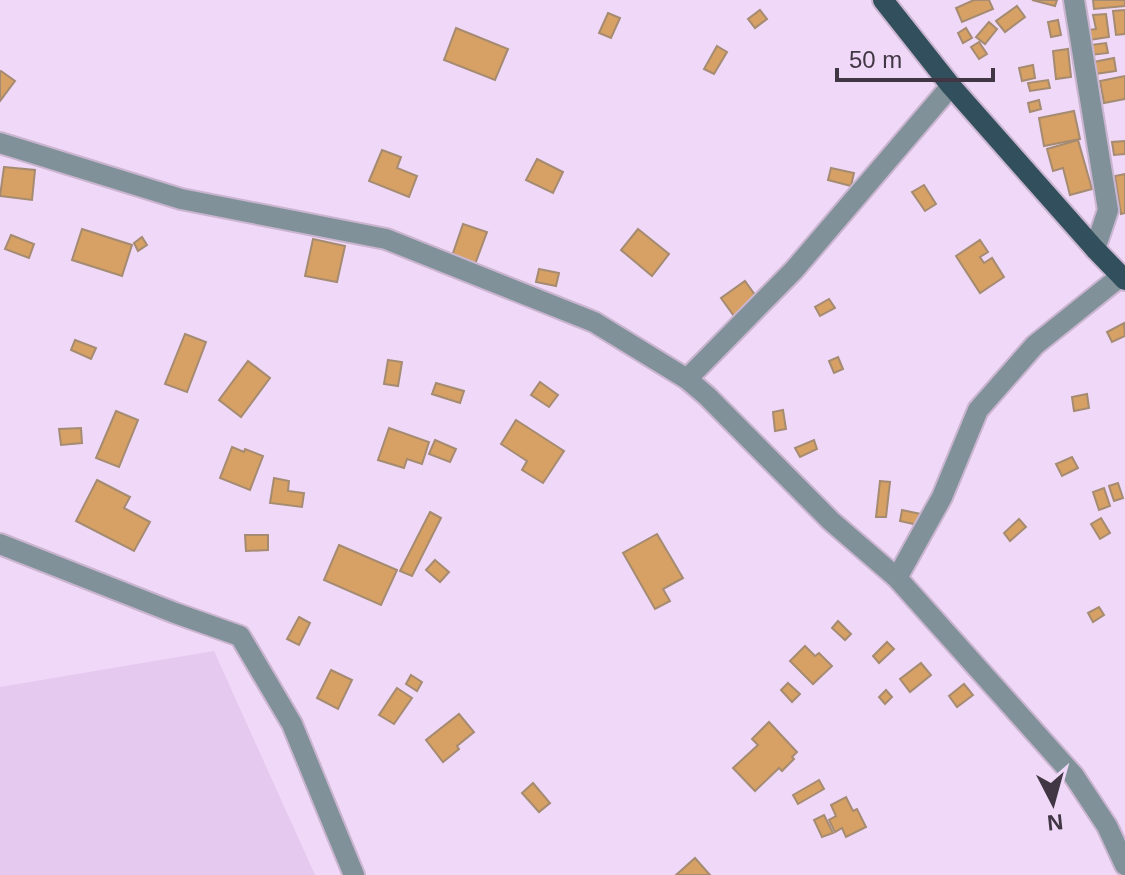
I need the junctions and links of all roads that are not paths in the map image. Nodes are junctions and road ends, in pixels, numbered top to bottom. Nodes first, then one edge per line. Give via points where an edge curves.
1 (883, 0) edge
2 (1074, 0) edge
3 (951, 86) junction
4 (0, 143) edge
5 (1095, 249) junction
6 (1123, 278) edge
7 (687, 379) junction
8 (0, 544) edge
9 (897, 578) junction
10 (1125, 865) edge
11 (354, 875) edge

1 - 3 main road
2 - 5 street via 1108,210
3 - 5 main road
3 - 7 street via 794,270
4 - 7 street via 181,199 386,239 594,322
5 - 6 main road
6 - 9 street via 1035,345 978,410 942,497
7 - 9 street via 831,521
8 - 11 street via 240,636 292,724
9 - 10 street via 1074,776

